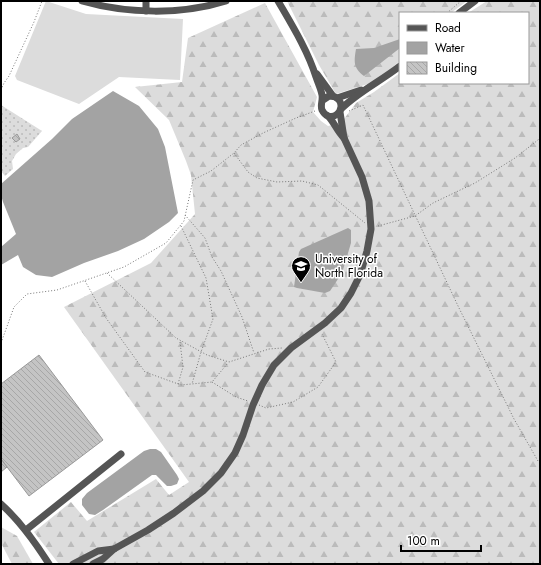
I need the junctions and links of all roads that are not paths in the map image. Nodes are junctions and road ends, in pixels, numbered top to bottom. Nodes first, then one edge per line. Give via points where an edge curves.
1 (82, 1) edge
2 (146, 1) edge
3 (226, 1) edge
4 (278, 1) edge
5 (475, 1) edge
6 (146, 11) junction
7 (460, 12) edge
8 (399, 67) edge
9 (315, 71) junction
10 (368, 87) junction
11 (335, 97) junction
12 (323, 100) junction
13 (340, 110) junction
14 (328, 116) junction
15 (344, 138) junction
16 (121, 454) dead end
17 (1, 504) edge
18 (26, 530) junction
19 (114, 549) junction
20 (49, 564) edge
21 (73, 564) edge
22 (93, 564) edge

1 - 6 street via 123,10
2 - 6 street
3 - 6 street via 188,9
4 - 9 street
5 - 7 street
8 - 10 street
9 - 11 street
9 - 12 street
10 - 11 street
10 - 13 street
11 - 12 street
11 - 13 street via 340,102
12 - 14 street via 322,109
13 - 14 street via 335,116
13 - 15 street
14 - 15 street
15 - 19 street via 362,177 369,201 370,228 367,251 360,275 351,293 341,308 325,323 290,348 274,365 254,403 235,453 221,472 174,513
16 - 18 street
17 - 18 street
18 - 20 street
19 - 21 street via 98,551
19 - 22 street

